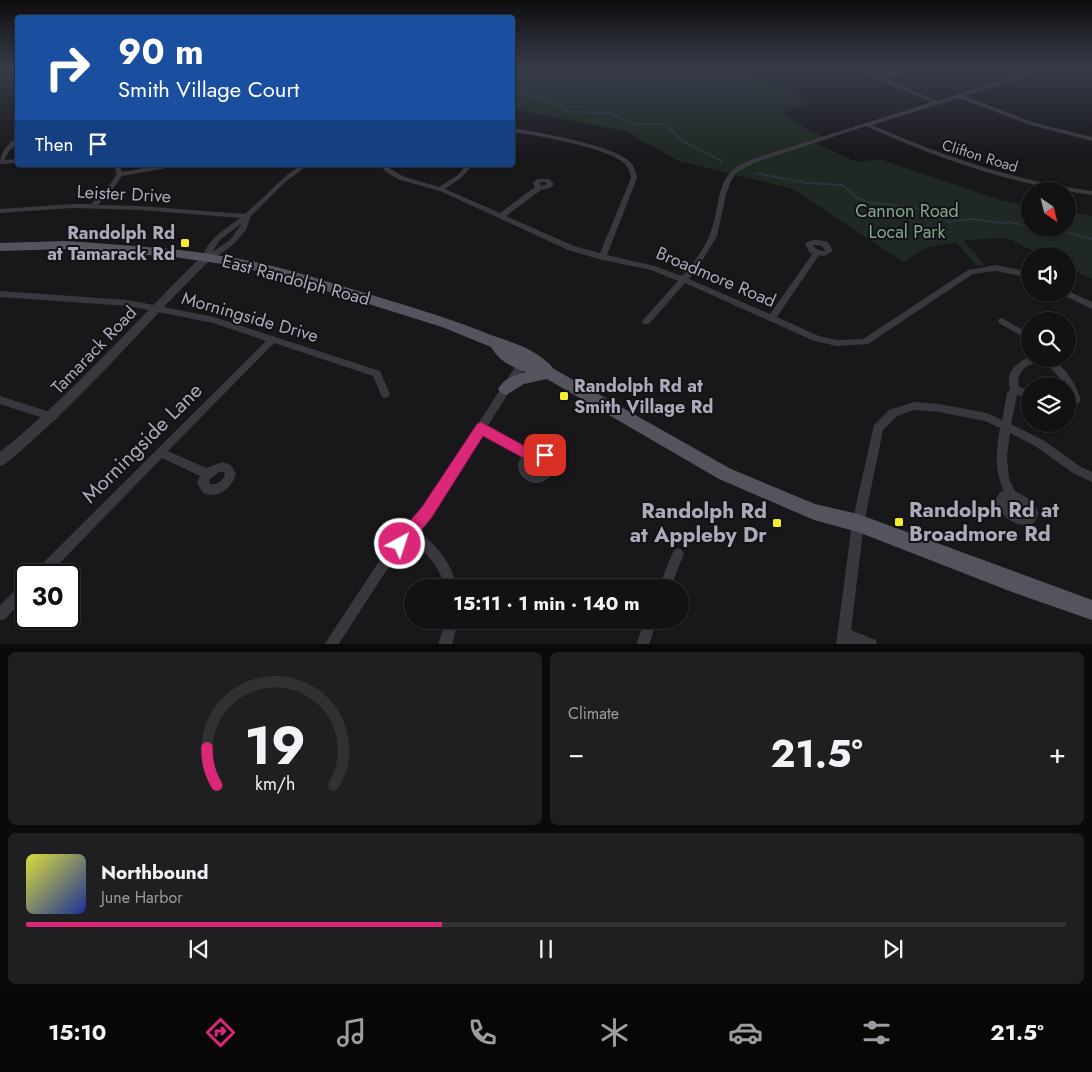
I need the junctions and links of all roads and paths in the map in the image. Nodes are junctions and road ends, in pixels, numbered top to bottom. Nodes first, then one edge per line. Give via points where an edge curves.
1 (925, 97) edge
2 (955, 97) edge
3 (962, 97) edge
4 (938, 102) junction
5 (866, 124) junction
6 (515, 131) edge
7 (1092, 139) edge
8 (15, 142) edge
9 (15, 160) edge
10 (0, 162) edge
11 (117, 167) edge
12 (161, 167) edge
13 (301, 167) edge
14 (385, 167) edge
15 (468, 167) edge
16 (120, 174) junction
17 (539, 188) dead end
18 (440, 190) junction
19 (1092, 193) edge
20 (92, 206) junction
21 (0, 211) edge
22 (248, 216) junction
23 (501, 216) junction
24 (0, 247) edge
25 (817, 253) dead end
26 (602, 257) junction
27 (206, 258) junction
28 (1021, 273) edge
29 (682, 280) junction
30 (0, 294) edge
31 (1076, 298) edge
32 (1092, 306) edge
33 (158, 308) junction
34 (771, 319) junction
35 (1002, 321) dead end
36 (646, 322) dead end
37 (1021, 333) edge
38 (273, 339) junction
39 (496, 343) junction
40 (522, 364) junction
41 (1021, 366) edge
42 (1056, 367) edge
43 (549, 373) junction
44 (1065, 377) edge
45 (506, 389) junction
46 (1016, 390) junction
47 (1021, 391) edge
48 (385, 394) dead end
49 (0, 400) edge
50 (52, 417) junction
51 (1006, 426) junction
52 (481, 428) junction
53 (162, 453) junction
54 (529, 455) dead end
55 (0, 460) edge
56 (207, 474) dead end
57 (1092, 477) edge
58 (1011, 495) dead end
59 (858, 523) junction
60 (410, 532) junction
61 (678, 554) dead end
62 (50, 564) edge
63 (449, 579) edge
64 (668, 579) edge
65 (15, 599) edge
66 (1092, 610) edge
67 (0, 614) edge
68 (449, 629) edge
69 (648, 629) edge
70 (844, 639) edge
71 (330, 644) edge
72 (444, 644) edge
73 (642, 644) edge
74 (871, 644) edge

1 - 4 street
2 - 4 street
3 - 7 street via 1033,124
4 - 5 street
5 - 19 street, Clifton Road via 921,150 980,171 1038,185
5 - 29 street via 755,160 732,173 713,235 703,254
6 - 26 street via 604,151 626,161 633,170 634,178
8 - 10 street
9 - 10 street
11 - 16 street
12 - 16 street
13 - 22 street, Tamarack Road via 275,186
14 - 18 street, Broadmore Road via 402,178
15 - 18 street
16 - 20 street
17 - 23 street
18 - 23 street, Broadmore Road
20 - 21 street, Leister Drive
20 - 22 street, Leister Drive
22 - 27 street, Tamarack Road via 246,225 220,252
23 - 26 street, Broadmore Road via 571,248
24 - 27 main road, East Randolph Road via 65,245
25 - 34 street
26 - 29 street, Broadmore Road via 649,266
27 - 33 street, Tamarack Road
27 - 39 main road, East Randolph Road via 284,273 447,323
28 - 34 street, Broadmore Road via 996,268 971,272 864,342 837,343 816,339
29 - 34 street, Broadmore Road
29 - 36 street
30 - 33 street, Morningside Drive
31 - 32 street
33 - 38 street, Morningside Drive via 214,320
33 - 50 street, Tamarack Road
35 - 37 street
38 - 48 street, Morningside Drive via 377,374
38 - 53 street, Morningside Lane
39 - 40 main road, East Randolph Road via 499,351
39 - 43 main road, East Randolph Road via 506,344 537,360
40 - 43 main road, East Randolph Road
40 - 45 street
41 - 46 street via 1012,375 1011,382
42 - 44 street
43 - 45 main road via 520,379
43 - 59 main road, East Randolph Road via 725,474 814,512
45 - 52 street
46 - 47 street
46 - 51 street via 1012,393
49 - 50 street
50 - 55 street, Tamarack Road
51 - 57 street via 1039,442
51 - 58 street via 1003,478
51 - 59 street via 987,417 939,408 914,406 892,413 878,428
52 - 54 street
52 - 60 street via 427,512
53 - 56 street
53 - 62 street, Morningside Lane
59 - 66 main road, East Randolph Road
59 - 70 street
60 - 63 street via 437,554
60 - 71 street
61 - 64 street
65 - 67 street
68 - 72 street
69 - 73 street
70 - 74 street

